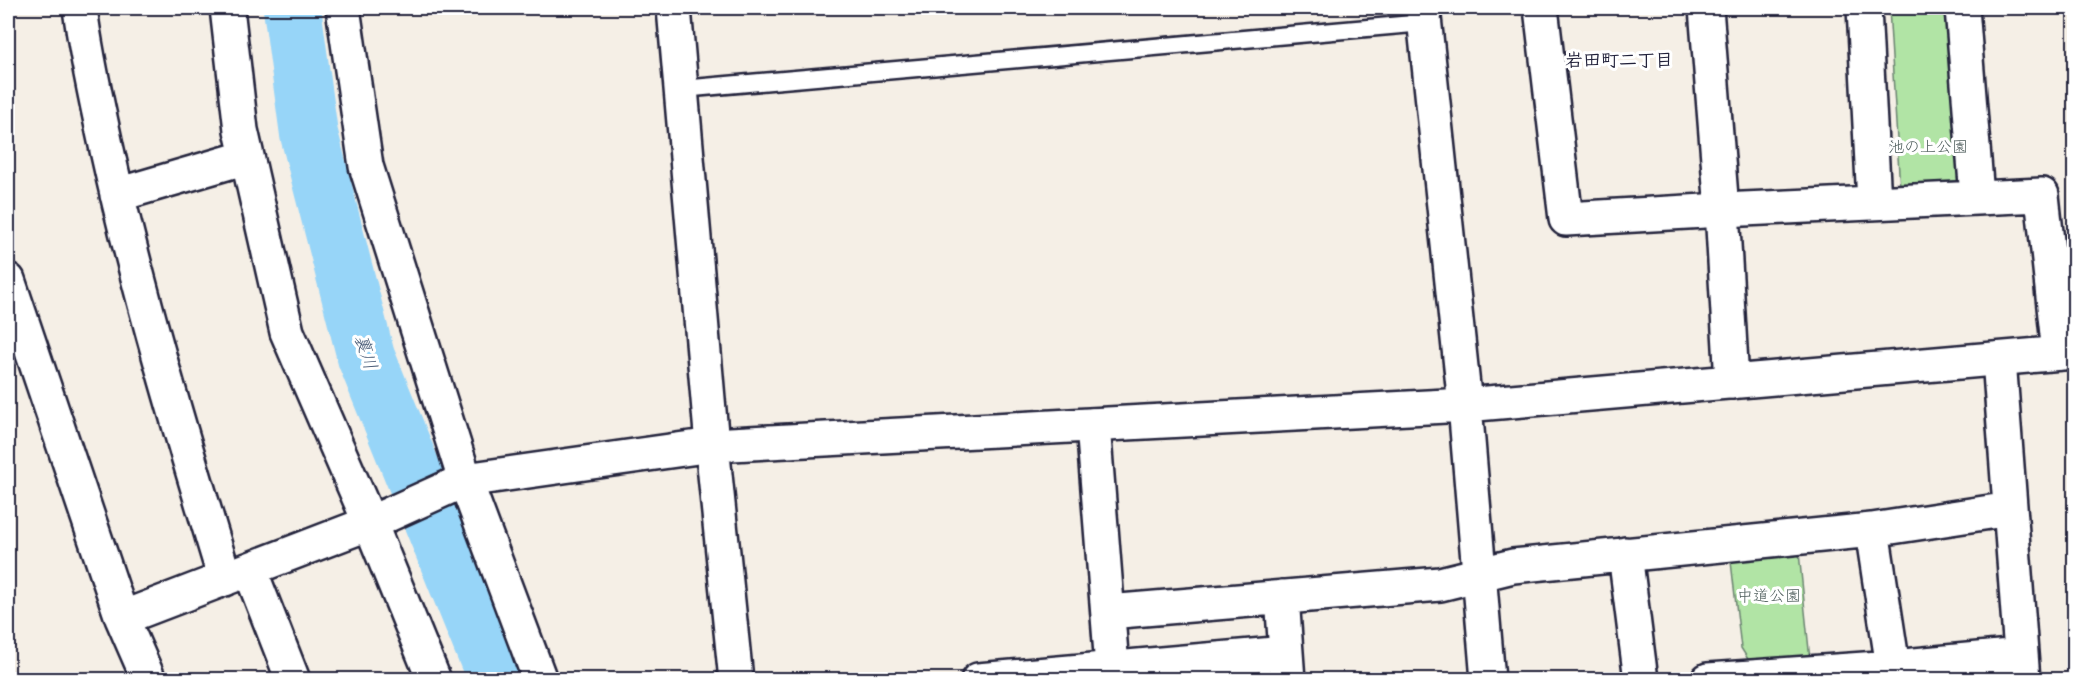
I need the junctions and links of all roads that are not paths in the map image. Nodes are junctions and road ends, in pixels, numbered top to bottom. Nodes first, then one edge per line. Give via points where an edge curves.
1 (80, 8) edge
2 (226, 8) edge
3 (343, 8) edge
4 (674, 8) edge
5 (1541, 8) edge
6 (1706, 8) edge
7 (1864, 8) edge
8 (1962, 8) edge
9 (1424, 15) edge
10 (682, 89) junction
11 (247, 157) junction
12 (117, 195) junction
13 (1977, 197) junction
14 (1874, 203) junction
15 (1722, 210) junction
16 (8, 280) edge
17 (2067, 353) edge
18 (1999, 358) junction
19 (1732, 382) junction
20 (1465, 405) junction
21 (1093, 425) junction
22 (712, 445) junction
23 (459, 482) junction
24 (2010, 509) junction
25 (382, 518) junction
26 (1872, 530) junction
27 (1625, 554) junction
28 (237, 574) junction
29 (1480, 574) junction
30 (1282, 597) junction
31 (1108, 612) junction
32 (122, 618) junction
33 (1287, 666) edge
34 (1893, 667) junction
35 (2022, 667) edge
36 (1113, 674) edge
37 (1844, 675) edge
38 (149, 680) edge
39 (293, 680) edge
40 (434, 680) edge
41 (540, 680) edge
42 (736, 680) edge
43 (978, 680) edge
44 (1488, 680) edge
45 (1641, 680) edge
46 (1708, 680) edge

1 - 12 street via 84,45
2 - 11 street
3 - 23 street via 366,166
4 - 10 street
5 - 15 street via 1566,219
6 - 15 street
7 - 14 street
8 - 13 street
9 - 10 lane
9 - 20 street
10 - 22 street
11 - 12 street
11 - 25 street via 287,332
12 - 28 street via 153,340
13 - 14 street
13 - 17 street via 2042,195
14 - 15 street
15 - 19 street
16 - 32 street
17 - 18 street
18 - 19 street
18 - 24 street
19 - 20 street
20 - 21 street
20 - 29 street
21 - 22 street
21 - 31 street
22 - 23 street
22 - 42 street
23 - 25 street
23 - 41 street
24 - 26 street
24 - 35 street
25 - 28 street
25 - 40 street
26 - 27 street
26 - 34 street
27 - 29 street via 1513,566
27 - 45 street
28 - 32 street
28 - 39 street
29 - 30 street via 1440,584
29 - 44 street
30 - 31 street
30 - 33 street
31 - 36 street
32 - 38 street
33 - 36 street
34 - 35 street
34 - 37 street
36 - 43 street
37 - 46 street

